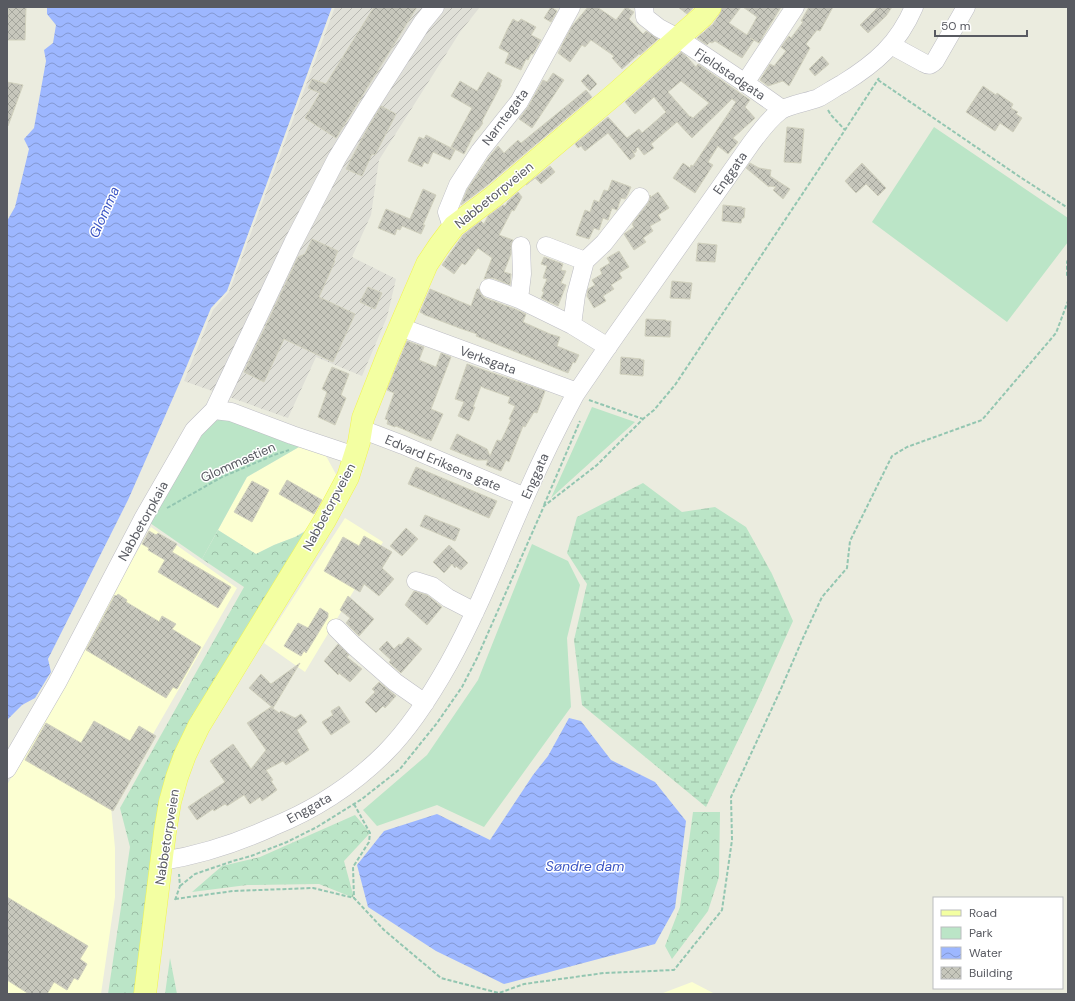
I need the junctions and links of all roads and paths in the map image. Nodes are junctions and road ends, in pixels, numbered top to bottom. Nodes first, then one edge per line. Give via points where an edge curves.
1 (435, 7) edge
2 (571, 7) edge
3 (644, 7) edge
4 (710, 7) edge
5 (795, 7) edge
6 (914, 7) edge
7 (966, 7) edge
8 (678, 38) junction
9 (891, 45) junction
10 (860, 72) junction
11 (881, 74) dead end
12 (878, 80) junction
13 (745, 83) junction
14 (819, 98) junction
15 (782, 109) junction
16 (846, 130) junction
17 (640, 197) dead end
18 (1068, 208) edge
19 (454, 226) junction
20 (521, 246) dead end
21 (546, 246) dead end
22 (1068, 260) edge
23 (585, 261) junction
24 (1068, 277) edge
25 (488, 288) dead end
26 (519, 299) junction
27 (1068, 301) edge
28 (572, 325) junction
29 (400, 327) junction
30 (608, 347) junction
31 (577, 392) junction
32 (214, 410) junction
33 (643, 419) junction
34 (580, 420) dead end
35 (361, 429) junction
36 (318, 444) junction
37 (355, 456) junction
38 (525, 497) junction
39 (544, 506) junction
40 (144, 517) junction
41 (416, 581) dead end
42 (475, 612) junction
43 (336, 628) dead end
44 (425, 703) junction
45 (7, 769) edge
46 (354, 804) junction
47 (162, 861) junction
48 (180, 886) dead end
49 (354, 898) junction
50 (175, 899) dead end
51 (146, 994) edge

1 - 32 street, Nabbetorpkaia via 422,23 337,158 293,243
2 - 19 street, Narntegata via 519,102 480,151 458,185 447,212
3 - 8 street via 645,16 659,28
4 - 8 main road, Nabbetorpveien
5 - 13 street
6 - 9 street, Enggata via 904,28
7 - 9 street via 932,64 926,65
8 - 13 street, Fjeldstadgata
8 - 19 main road, Nabbetorpveien via 614,95
9 - 10 street, Enggata
10 - 12 path
10 - 14 street, Enggata
11 - 12 path
12 - 16 path
12 - 18 path
13 - 15 street, Fjeldstadgata
14 - 15 street, Enggata
14 - 16 path
15 - 30 street, Enggata via 750,145
16 - 33 path via 675,385
17 - 23 street via 604,243
19 - 29 main road, Nabbetorpveien via 427,264
20 - 26 street via 522,274
21 - 23 street
22 - 24 path
23 - 28 street via 576,295
25 - 26 street
26 - 28 street
27 - 49 path via 1056,333 982,420 907,447 892,456 850,540 847,568 822,597 730,797 732,840 722,910 674,970 604,973 524,984 499,993 441,978 384,930
28 - 30 street
29 - 31 street, Verksgata
29 - 35 main road, Nabbetorpveien via 363,418
30 - 31 street, Enggata
31 - 33 path via 587,399
31 - 38 street, Enggata
32 - 36 street via 231,412
32 - 40 street, Nabbetorpkaia via 194,430
33 - 39 path via 597,465
34 - 39 path
35 - 37 main road, Nabbetorpveien
35 - 38 street, Edvard Eriksens gate via 403,444
36 - 37 street
36 - 40 path, Glommastien via 274,455 222,476 162,512
37 - 47 main road, Nabbetorpveien via 348,477 325,520 199,726 177,777 170,802
38 - 42 street, Enggata
39 - 46 path via 462,687 400,769
40 - 45 street, Nabbetorpkaia via 57,683
41 - 42 street via 432,586
42 - 44 street, Enggata
43 - 44 street via 395,682
44 - 47 street, Enggata via 405,731 367,770 317,805 292,819 230,844
46 - 48 path via 287,842 195,874
46 - 49 path via 370,833 369,842 353,867
47 - 51 main road, Nabbetorpveien
49 - 50 path via 313,888 233,891

